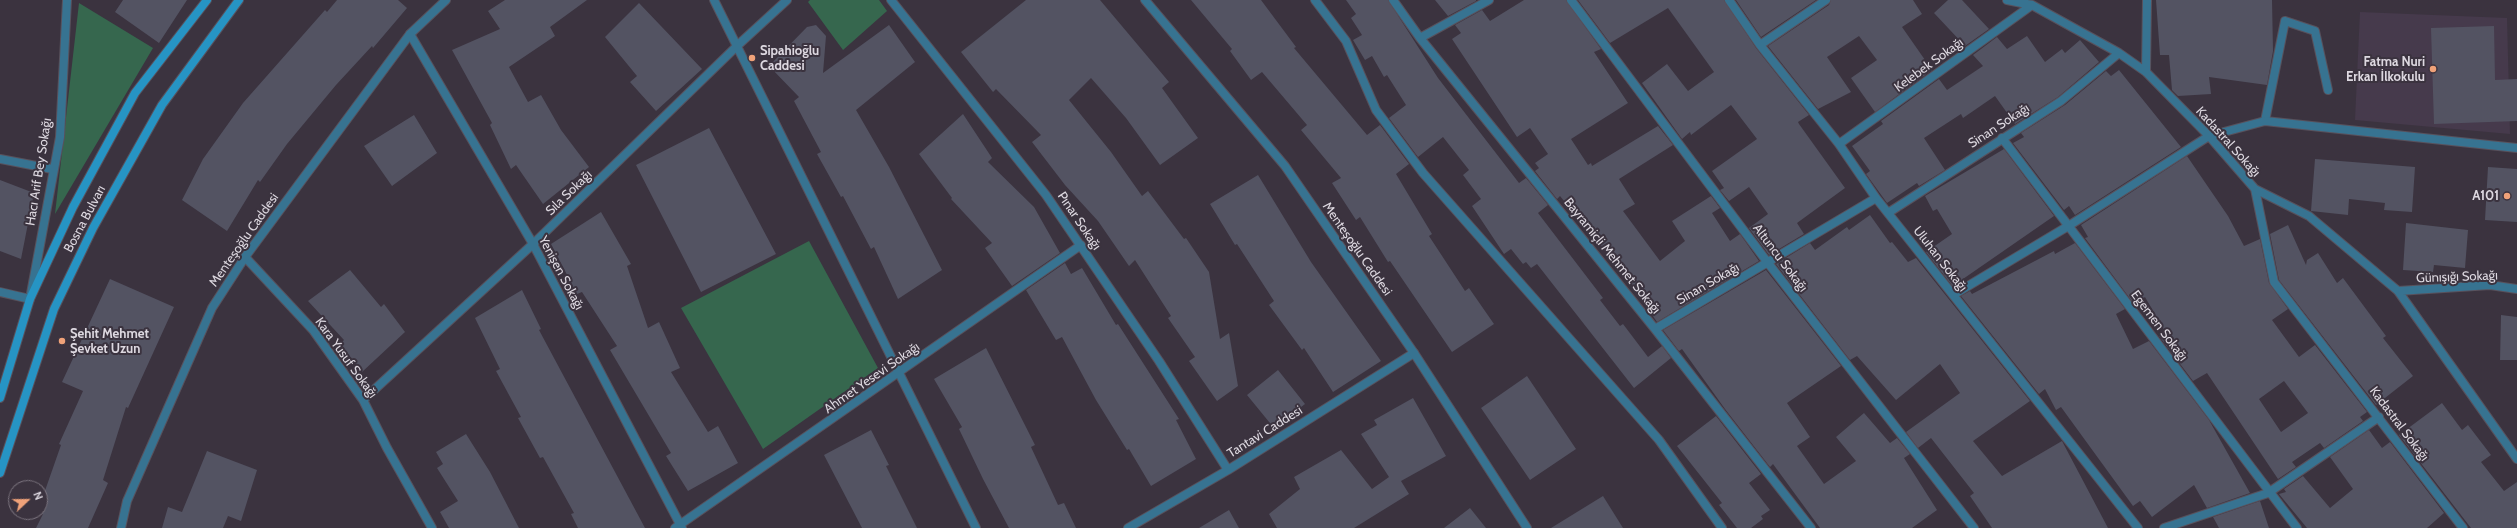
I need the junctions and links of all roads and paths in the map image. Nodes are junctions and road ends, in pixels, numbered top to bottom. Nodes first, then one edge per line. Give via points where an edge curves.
1 (67, 0) edge
2 (207, 0) edge
3 (239, 0) edge
4 (446, 0) edge
5 (714, 0) edge
6 (787, 0) edge
7 (891, 0) edge
8 (1145, 0) edge
9 (1315, 0) edge
10 (1393, 0) edge
11 (1489, 0) edge
12 (1571, 0) edge
13 (1729, 0) edge
14 (1826, 0) edge
15 (2007, 0) edge
16 (2147, 0) edge
17 (2032, 5) junction
18 (410, 34) junction
19 (1420, 38) junction
20 (1760, 44) junction
21 (738, 45) junction
22 (2119, 54) junction
23 (2146, 72) junction
24 (2328, 90) dead end
25 (2266, 121) junction
26 (2209, 136) junction
27 (2002, 138) junction
28 (1839, 144) junction
29 (2517, 148) edge
30 (0, 159) edge
31 (52, 169) junction
32 (2255, 189) junction
33 (1876, 198) junction
34 (1888, 213) junction
35 (2070, 225) junction
36 (533, 244) junction
37 (1080, 246) junction
38 (245, 257) junction
39 (1768, 263) junction
40 (2517, 289) edge
41 (2398, 291) junction
42 (0, 292) edge
43 (1953, 295) junction
44 (30, 300) junction
45 (1655, 329) junction
46 (1414, 353) junction
47 (899, 374) junction
48 (0, 398) edge
49 (363, 400) junction
50 (2379, 417) junction
51 (2517, 459) edge
52 (1228, 470) junction
53 (0, 473) edge
54 (2268, 493) junction
55 (680, 527) edge
56 (121, 528) edge
57 (432, 528) edge
58 (976, 528) edge
59 (1128, 528) edge
60 (1527, 528) edge
61 (1722, 528) edge
62 (1811, 528) edge
63 (1974, 528) edge
64 (2138, 528) edge
65 (2164, 528) edge
66 (2297, 528) edge
67 (2463, 528) edge

1 - 31 street, Hacı Arif Bey Sokağı via 60,137
2 - 44 main road, Bosna Bulvarı via 135,93 73,207
3 - 53 main road, Bosna Bulvarı via 162,105 92,228 54,309
4 - 18 street, Menteşoğlu Caddesi
5 - 21 street
6 - 21 street, Sıla Sokağı
7 - 37 street, Pınar Sokağı via 1046,195
8 - 46 street, Menteşoğlu Caddesi via 1285,166
9 - 61 street via 1346,41 1376,110 1424,173 1659,440
10 - 19 street, Bayramiçli Mehmet Sokağı
11 - 19 street
12 - 39 street, Altuncu Sokağı
13 - 20 street, Uluhan Sokağı
14 - 20 street
15 - 17 street, Kadastral Sokağı
16 - 23 street
17 - 22 street, Kadastral Sokağı
17 - 28 street, Kelebek Sokağı
18 - 36 street, Yenişen Sokağı
18 - 38 street, Menteşoğlu Caddesi
19 - 45 street, Bayramiçli Mehmet Sokağı
20 - 28 street, Uluhan Sokağı
21 - 36 street, Sıla Sokağı
21 - 47 street
22 - 23 street, Kadastral Sokağı
22 - 27 street, Sinan Sokağı via 2061,101
23 - 26 street, Kadastral Sokağı
24 - 25 street via 2315,31 2285,21
25 - 26 street
25 - 29 street
26 - 32 street, Kadastral Sokağı
26 - 35 street
27 - 34 street, Sinan Sokağı
27 - 35 street, Egemen Sokağı
28 - 33 street, Uluhan Sokağı
30 - 31 street
31 - 44 street, Hacı Arif Bey Sokağı
32 - 41 street via 2309,216
32 - 50 street, Kadastral Sokağı via 2274,282
33 - 34 street, Uluhan Sokağı
33 - 39 street, Sinan Sokağı
34 - 43 street, Uluhan Sokağı
35 - 43 street
35 - 54 street, Egemen Sokağı
36 - 49 street, Sıla Sokağı
36 - 55 street, Yenişen Sokağı
37 - 47 street, Ahmet Yesevi Sokağı
37 - 52 street, Pınar Sokağı via 1159,361
38 - 49 street, Kara Yusuf Sokağı via 313,330
38 - 56 street, Menteşoğlu Caddesi via 212,308 127,501
39 - 45 street, Sinan Sokağı
39 - 63 street, Altuncu Sokağı
40 - 41 street, Günışığı Sokağı via 2490,285
41 - 51 street
42 - 44 street
43 - 64 street, Uluhan Sokağı
44 - 48 main road, Bosna Bulvarı
45 - 62 street, Bayramiçli Mehmet Sokağı
46 - 52 street, Tantavi Caddesi
46 - 60 street, Menteşoğlu Caddesi
47 - 55 street, Ahmet Yesevi Sokağı
47 - 58 street
49 - 57 street, Kara Yusuf Sokağı
50 - 54 street
50 - 67 street, Kadastral Sokağı
52 - 59 street, Tantavi Caddesi
54 - 65 street
54 - 66 street, Egemen Sokağı

